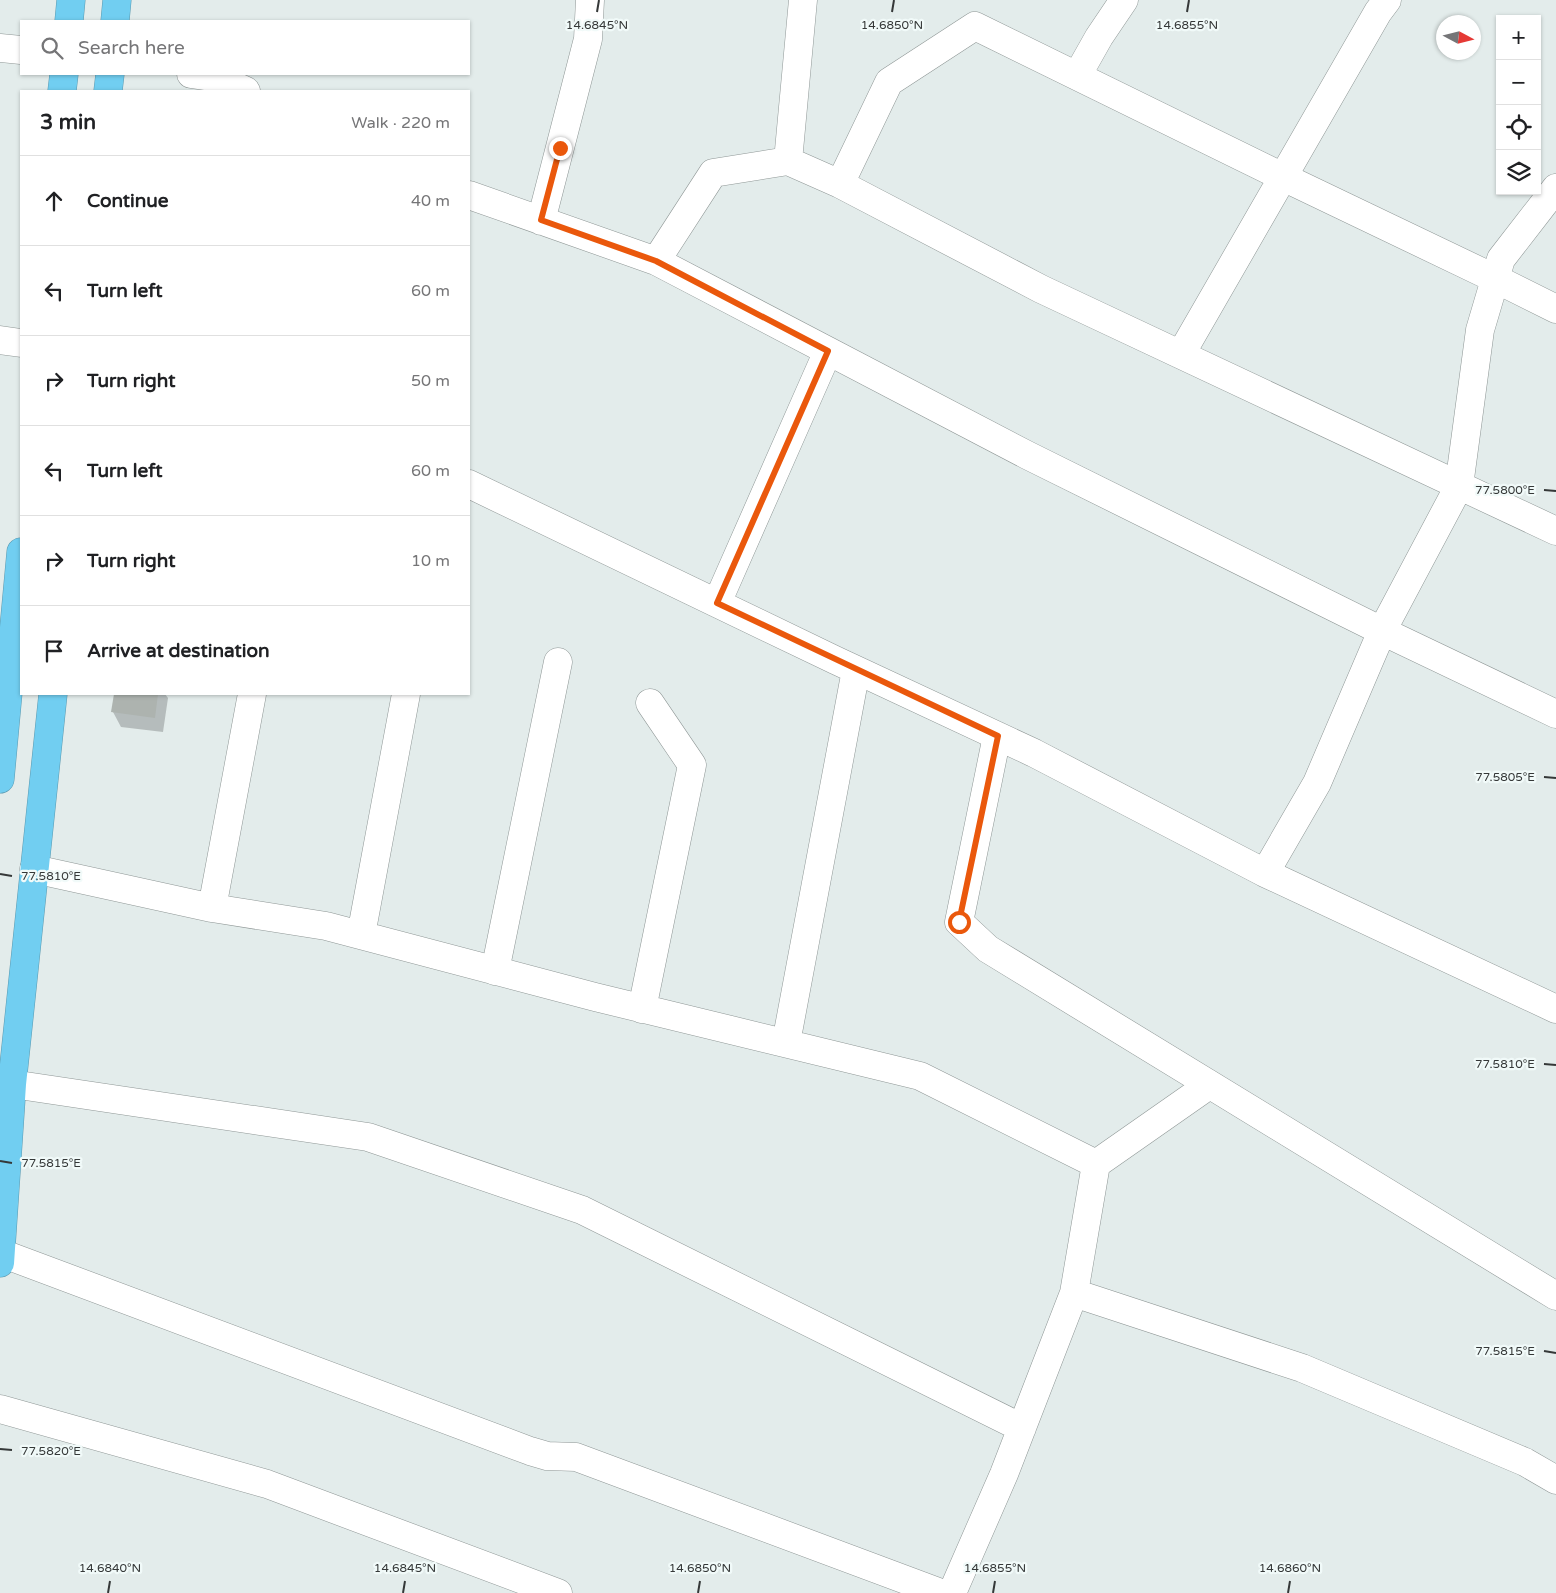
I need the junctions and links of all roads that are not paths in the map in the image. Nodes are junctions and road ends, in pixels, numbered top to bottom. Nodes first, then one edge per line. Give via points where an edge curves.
1 (71, 0) edge
2 (117, 0) edge
3 (590, 0) edge
4 (802, 0) edge
5 (1124, 0) edge
6 (1387, 0) edge
7 (69, 20) edge
8 (115, 20) edge
9 (0, 48) edge
10 (20, 50) edge
11 (64, 75) edge
12 (110, 75) edge
13 (198, 75) edge
14 (1077, 76) junction
15 (62, 90) edge
16 (108, 90) edge
17 (244, 90) edge
18 (788, 161) junction
19 (1283, 177) junction
20 (840, 184) junction
21 (1556, 188) edge
22 (470, 195) edge
23 (541, 220) junction
24 (656, 261) junction
25 (1496, 279) junction
26 (1556, 309) edge
27 (0, 340) edge
28 (20, 343) edge
29 (828, 351) junction
30 (1181, 354) junction
31 (470, 484) edge
32 (1460, 486) junction
33 (1556, 531) edge
34 (20, 557) edge
35 (717, 603) junction
36 (7, 623) edge
37 (1382, 630) junction
38 (558, 662) dead end
39 (856, 670) junction
40 (53, 695) edge
41 (252, 695) edge
42 (406, 695) edge
43 (650, 703) dead end
44 (1556, 714) edge
45 (998, 736) junction
46 (0, 778) edge
47 (34, 869) junction
48 (1265, 873) junction
49 (212, 908) junction
50 (361, 935) junction
51 (496, 971) junction
52 (642, 1009) junction
53 (1556, 1009) edge
54 (786, 1043) junction
55 (12, 1084) junction
56 (1210, 1085) junction
57 (1096, 1164) junction
58 (1, 1258) edge
59 (1074, 1293) junction
60 (1556, 1296) edge
61 (0, 1409) edge
62 (1022, 1428) junction
63 (1556, 1480) edge
64 (558, 1593) edge
65 (941, 1593) edge
66 (952, 1593) edge

1 - 7 highway
2 - 8 highway
3 - 23 street via 588,38
4 - 18 street
5 - 14 street
6 - 19 street
9 - 10 street
11 - 15 highway
12 - 16 highway
13 - 17 street via 218,78
14 - 19 street
14 - 20 street via 976,26 890,82
18 - 20 street
18 - 24 street via 713,173
19 - 25 street
19 - 30 street
20 - 30 street via 1041,289
21 - 25 street via 1502,259
22 - 23 street
23 - 24 street
24 - 29 street
25 - 26 street
25 - 32 street via 1480,330
27 - 28 street
29 - 35 street
29 - 37 street via 1027,455
30 - 32 street
31 - 35 street
32 - 33 street
32 - 37 street
34 - 36 highway
35 - 39 street
36 - 46 highway
37 - 44 street
37 - 48 street via 1317,783
38 - 51 street
39 - 45 street
39 - 54 street
40 - 47 highway
41 - 49 street
42 - 50 street
43 - 52 street via 692,765
45 - 48 street
45 - 56 street via 959,922 988,949
47 - 49 street
47 - 55 highway
48 - 53 street
49 - 50 street via 326,926
50 - 51 street
51 - 52 street
52 - 54 street
54 - 57 street via 920,1076
55 - 58 highway
55 - 62 street via 368,1137 582,1210
56 - 57 street
56 - 60 street
57 - 59 street
58 - 65 street via 530,1451 547,1456 576,1457
59 - 62 street
59 - 63 street via 1302,1368 1525,1462
61 - 64 street via 267,1484
62 - 66 street

